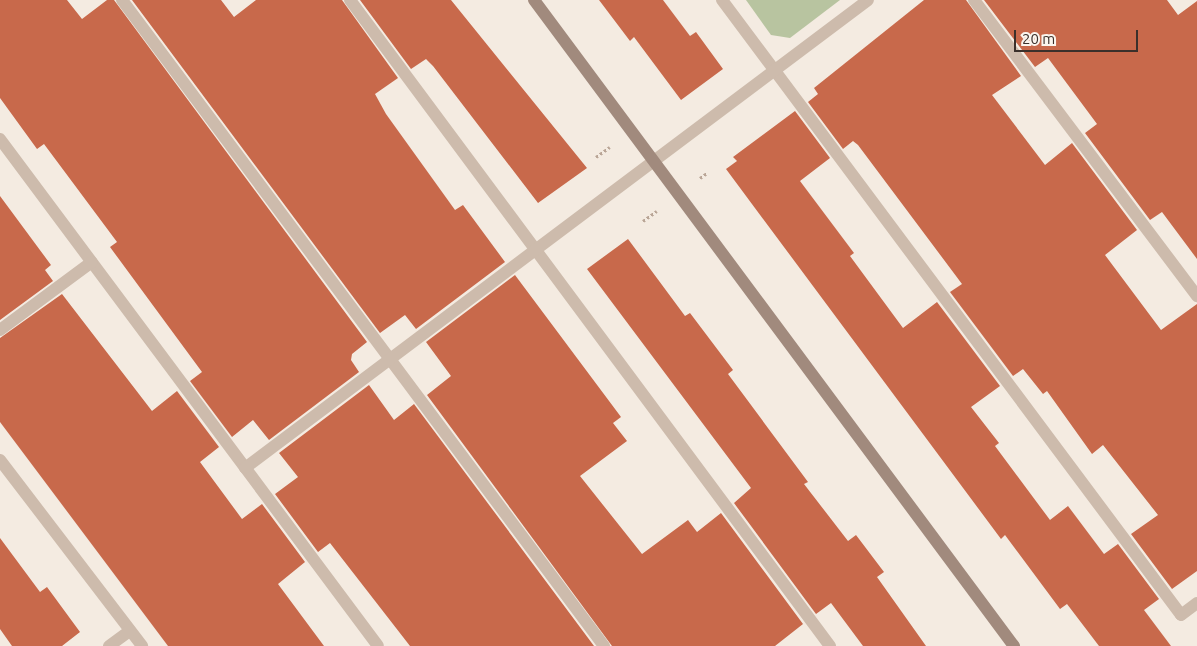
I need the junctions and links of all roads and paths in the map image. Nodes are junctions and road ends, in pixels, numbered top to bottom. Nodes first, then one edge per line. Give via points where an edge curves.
1 (122, 0) edge
2 (350, 0) edge
3 (534, 0) edge
4 (722, 0) edge
5 (868, 0) edge
6 (974, 0) edge
7 (773, 69) junction
8 (0, 139) edge
9 (654, 161) junction
10 (536, 251) junction
11 (92, 262) junction
12 (1197, 296) edge
13 (0, 330) edge
14 (391, 359) junction
15 (0, 460) edge
16 (245, 468) junction
17 (1197, 603) edge
18 (130, 631) junction
19 (108, 646) edge
20 (142, 646) edge
21 (378, 646) edge
22 (604, 646) edge
23 (830, 646) edge
24 (1014, 646) edge

1 - 14 street
2 - 10 street
3 - 9 street
4 - 7 street
5 - 7 street
6 - 12 street
7 - 9 street
7 - 17 street via 1181,615
8 - 11 street
9 - 10 street
9 - 24 street
10 - 14 street
10 - 23 street
11 - 13 street
11 - 16 street
14 - 16 street
14 - 22 street
15 - 18 street
16 - 21 street
18 - 19 street
18 - 20 street

